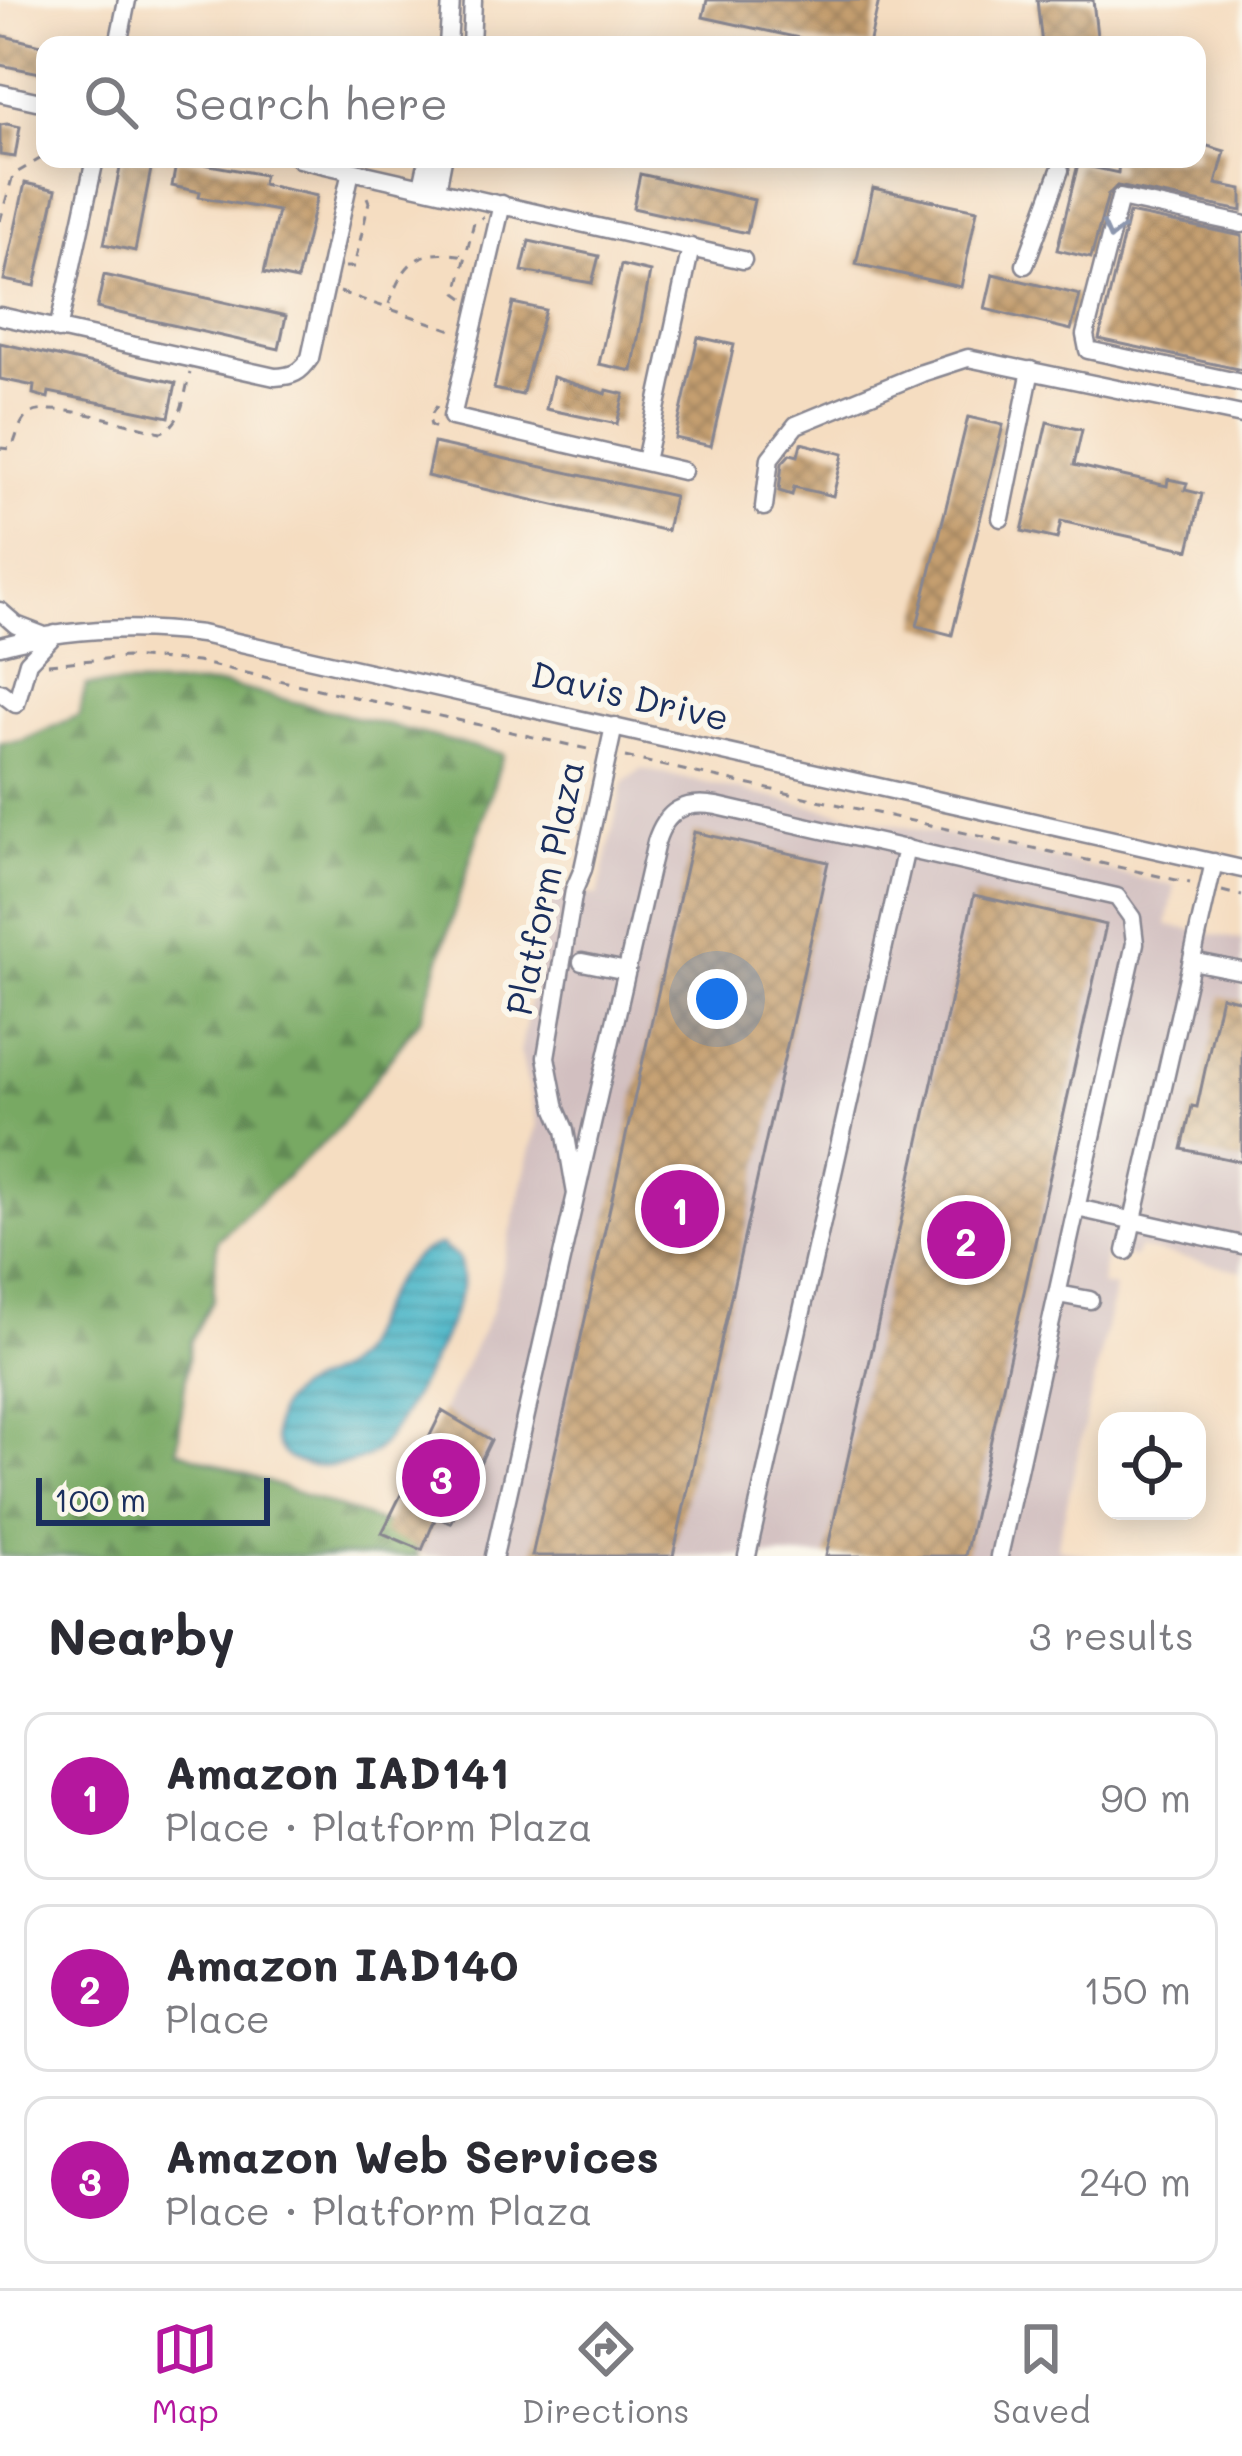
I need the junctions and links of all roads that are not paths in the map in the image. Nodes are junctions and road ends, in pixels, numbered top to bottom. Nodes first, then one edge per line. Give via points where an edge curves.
1 (127, 0) edge
2 (451, 0) edge
3 (473, 0) edge
4 (120, 36) edge
5 (449, 36) edge
6 (471, 36) edge
7 (0, 93) edge
8 (36, 101) edge
9 (93, 168) edge
10 (338, 168) edge
11 (428, 168) edge
12 (439, 168) edge
13 (1060, 170) dead end
14 (351, 171) junction
15 (429, 188) junction
16 (502, 204) junction
17 (1242, 224) edge
18 (692, 247) junction
19 (743, 260) dead end
20 (1025, 266) dead end
21 (0, 316) edge
22 (58, 330) junction
23 (1162, 365) junction
24 (1031, 370) junction
25 (1242, 383) edge
26 (1155, 397) junction
27 (1242, 416) edge
28 (645, 461) junction
29 (683, 470) dead end
30 (764, 507) dead end
31 (1001, 518) dead end
32 (0, 611) edge
33 (49, 635) junction
34 (0, 646) edge
35 (0, 692) edge
36 (614, 726) junction
37 (907, 848) junction
38 (1214, 862) junction
39 (1242, 868) edge
40 (1192, 961) junction
41 (582, 962) dead end
42 (627, 971) junction
43 (1242, 971) edge
44 (576, 1195) junction
45 (1077, 1208) junction
46 (1132, 1221) junction
47 (1242, 1245) edge
48 (1126, 1251) dead end
49 (1058, 1294) junction
50 (1090, 1300) dead end
51 (494, 1556) edge
52 (747, 1556) edge
53 (999, 1556) edge

1 - 4 street
2 - 5 street
3 - 6 street
7 - 8 street
9 - 22 street
10 - 14 street
11 - 15 street
12 - 15 street
13 - 20 street
14 - 15 street
14 - 22 street via 310,358 300,372 275,377
15 - 16 street
16 - 18 street
16 - 28 street via 452,417
17 -> 23 street via 1120,198 1085,335 1088,350
18 - 19 street
18 - 28 street
21 - 22 street
23 - 25 street
23 - 26 street
24 - 26 street
24 - 30 street via 968,358 796,425 770,458
24 - 31 street
26 - 27 street
28 - 29 street
32 - 33 street
33 - 34 street, Davis Drive
33 - 35 street via 28,662 16,704
33 - 36 street, Davis Drive via 125,627 201,634
36 - 38 street, Davis Drive
36 - 44 street, Platform Plaza via 547,1037
37 - 42 street via 702,803 677,808 656,842
37 - 45 street via 1104,892 1132,918 1132,961
37 - 52 street
38 - 39 street, Davis Drive
38 - 40 street
40 - 43 street
40 - 46 street
41 - 42 street
42 - 44 street
44 - 51 street, Platform Plaza
45 - 46 street
45 - 49 street
46 - 47 street
46 - 48 street
49 - 50 street
49 - 53 street

